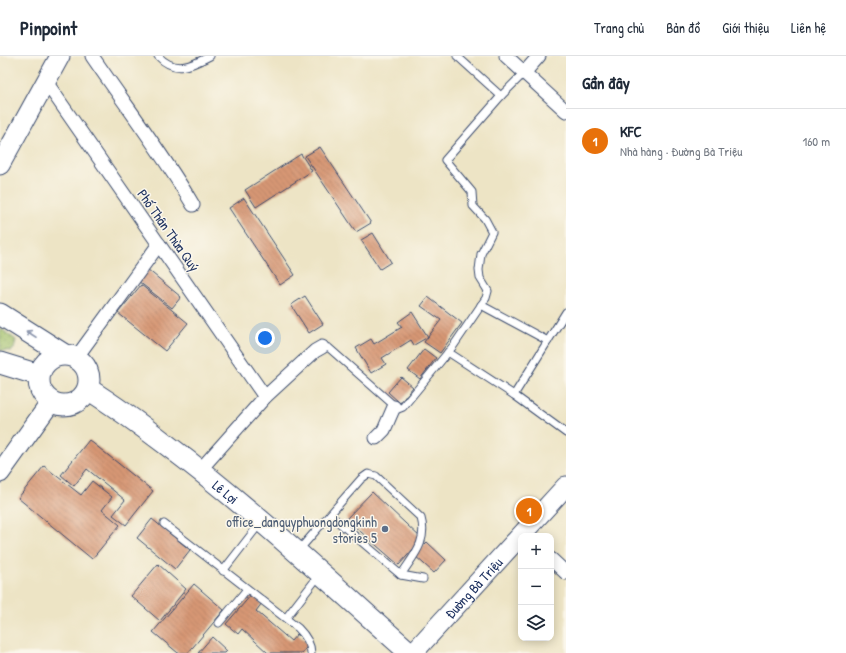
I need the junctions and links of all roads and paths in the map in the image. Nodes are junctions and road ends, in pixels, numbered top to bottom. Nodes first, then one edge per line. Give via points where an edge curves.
1 (60, 56) edge
2 (92, 56) edge
3 (158, 56) edge
4 (210, 56) edge
5 (457, 56) edge
6 (506, 56) edge
7 (539, 56) edge
8 (524, 73) junction
9 (46, 82) junction
10 (501, 96) junction
11 (566, 110) edge
12 (0, 165) edge
13 (193, 206) dead end
14 (159, 244) junction
15 (481, 305) junction
16 (566, 312) edge
17 (0, 314) edge
18 (548, 341) junction
19 (322, 347) joint
20 (448, 352) junction
21 (69, 356) junction
22 (0, 364) edge
23 (38, 375) junction
24 (88, 389) junction
25 (514, 395) junction
26 (265, 397) junction
27 (51, 402) junction
28 (394, 407) junction
29 (566, 433) edge
30 (376, 438) dead end
31 (200, 470) junction
32 (0, 473) edge
33 (566, 486) edge
34 (330, 515) junction
35 (262, 520) junction
36 (164, 524) dead end
37 (524, 533) edge
38 (518, 539) edge
39 (297, 552) junction
40 (554, 562) edge
41 (223, 571) junction
42 (320, 573) junction
43 (566, 573) edge
44 (401, 575) junction
45 (423, 579) dead end
46 (247, 589) junction
47 (286, 618) junction
48 (219, 623) dead end
49 (311, 653) edge
50 (411, 653) edge

1 - 9 main road
2 - 13 street via 172,170
3 - 4 lane via 173,67 180,68
5 - 10 lane
6 - 8 street
7 - 8 street
8 - 10 lane
8 - 11 street
9 - 12 main road
9 - 14 street, Phố Thân Thừa Quý
10 - 15 lane via 445,160 472,192 472,206 485,219 492,232 480,261 480,278 488,291
14 - 21 street
14 - 26 street, Phố Thân Thừa Quý
15 - 18 lane
15 - 20 lane
16 - 18 lane
21 -> 17 main road
18 - 25 lane
19 - 26 street
19 - 28 lane via 329,348
20 - 25 lane
20 - 28 lane via 402,407
21 - 23 main road via 54,356 41,367
21 - 24 main road via 83,364 88,371
22 - 23 main road
23 - 27 main road via 41,391
24 - 27 main road via 83,397 68,405
24 - 31 main road, Lê Lợi via 114,405
25 - 29 lane
26 - 31 street
27 - 32 main road
28 - 30 street via 384,430
31 - 35 main road, Lê Lợi
33 - 37 main road, Đường Bà Triệu
34 - 39 lane
34 - 44 lane
34 - 44 lane via 361,479 368,474 376,476 421,518 423,525 423,540
35 - 39 main road, Lê Lợi
35 - 41 lane
36 - 41 lane
38 - 50 main road, Đường Bà Triệu
39 - 42 main road, Lê Lợi
40 - 43 street
41 - 46 lane
42 - 47 lane
42 - 50 main road, Lê Lợi
44 - 45 lane
46 - 47 lane
46 - 48 lane
47 - 49 lane via 306,637

